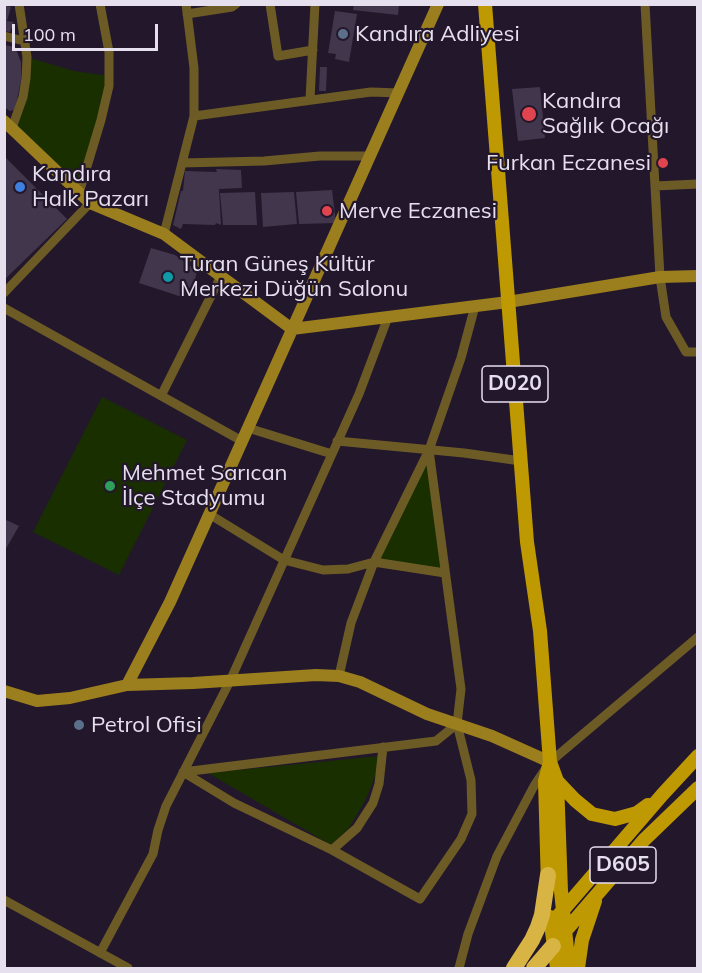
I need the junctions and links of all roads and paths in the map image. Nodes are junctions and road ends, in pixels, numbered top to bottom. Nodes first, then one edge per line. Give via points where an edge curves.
1 (19, 4) edge
2 (100, 4) edge
3 (236, 4) edge
4 (270, 4) edge
5 (315, 4) edge
6 (438, 4) edge
7 (485, 4) edge
8 (645, 4) edge
9 (186, 9) edge
10 (4, 36) edge
11 (24, 41) junction
12 (313, 50) junction
13 (399, 93) junction
14 (310, 99) junction
15 (194, 116) junction
16 (8, 124) edge
17 (370, 156) junction
18 (182, 163) junction
19 (698, 184) edge
20 (655, 186) junction
21 (79, 193) junction
22 (90, 203) junction
23 (164, 234) junction
24 (221, 276) junction
25 (698, 276) edge
26 (660, 277) junction
27 (4, 293) edge
28 (508, 302) junction
29 (475, 306) junction
30 (4, 308) edge
31 (388, 317) junction
32 (292, 329) junction
33 (698, 352) edge
34 (161, 396) junction
35 (248, 428) junction
36 (242, 441) junction
37 (338, 441) junction
38 (429, 450) junction
39 (332, 454) junction
40 (521, 461) junction
41 (209, 514) junction
42 (284, 560) junction
43 (374, 562) junction
44 (445, 573) junction
45 (698, 637) edge
46 (339, 676) junction
47 (230, 681) junction
48 (127, 685) junction
49 (4, 691) edge
50 (457, 724) junction
51 (383, 747) junction
52 (698, 756) edge
53 (550, 762) junction
54 (183, 772) junction
55 (557, 782) junction
56 (698, 788) edge
57 (662, 795) junction
58 (332, 850) junction
59 (548, 875) junction
60 (598, 894) junction
61 (4, 900) edge
62 (563, 908) junction
63 (558, 928) junction
64 (553, 946) junction
65 (100, 953) junction
66 (128, 969) edge
67 (459, 969) edge
68 (514, 969) edge
69 (534, 969) edge
70 (557, 969) edge
71 (569, 969) edge
72 (578, 969) edge

1 - 11 street
2 - 21 street via 109,52 109,86
3 - 9 street
4 - 12 street via 278,56
5 - 12 street
6 - 13 street
7 - 28 main road, D020
8 - 20 street
9 - 15 street via 194,68
10 - 11 street
11 - 16 street via 26,78 22,97
12 - 14 street
13 - 14 street
13 - 17 street
14 - 15 street
15 - 18 street
16 - 21 street
17 - 18 street
17 - 32 street
18 - 23 street
19 - 20 street
20 - 26 street
21 - 22 street
22 - 23 street
22 - 27 street
23 - 24 street
24 - 32 street
24 - 34 street
25 - 26 street
26 - 28 street
26 - 33 street via 666,317 686,352
28 - 29 street
28 - 40 main road, D020
29 - 31 street
29 - 38 street
30 - 34 street
31 - 32 street
31 - 37 street
32 - 35 street
34 - 36 street
35 - 36 street
35 - 39 street
36 - 41 street
37 - 38 street
37 - 39 street
38 - 40 street
38 - 43 street
38 - 44 street
39 - 42 street
40 - 53 main road, D020
41 - 42 street
41 - 48 street
42 - 43 street via 323,570
42 - 47 street
43 - 44 street
43 - 46 street via 351,623
44 - 50 street via 460,689
45 - 53 street
46 - 47 street
46 - 50 street
47 - 48 street
47 - 54 street
48 - 49 street via 37,701
50 - 51 street via 436,741
50 - 53 street
50 - 58 street via 471,780 472,814 420,899
51 - 54 street
51 - 58 street via 373,803 357,828
52 - 57 main road, D605
53 - 55 main road, D020
53 - 59 main road, D020 via 545,781
53 - 67 street via 497,856
54 - 58 street via 234,803
54 - 65 street via 158,830 153,854
55 - 57 main road via 592,814 615,819 637,813
55 - 62 main road, D020
56 - 60 main road, D605 via 644,840
57 - 62 main road, D605
59 - 63 main road, D020
59 - 68 highway via 538,927
60 - 63 main road, D605
60 - 72 main road via 582,940
61 - 65 street
62 - 63 main road, D605
63 - 64 main road, D605
63 - 68 highway, D605
63 - 71 main road, D020
64 - 69 highway
64 - 70 main road
65 - 66 street

